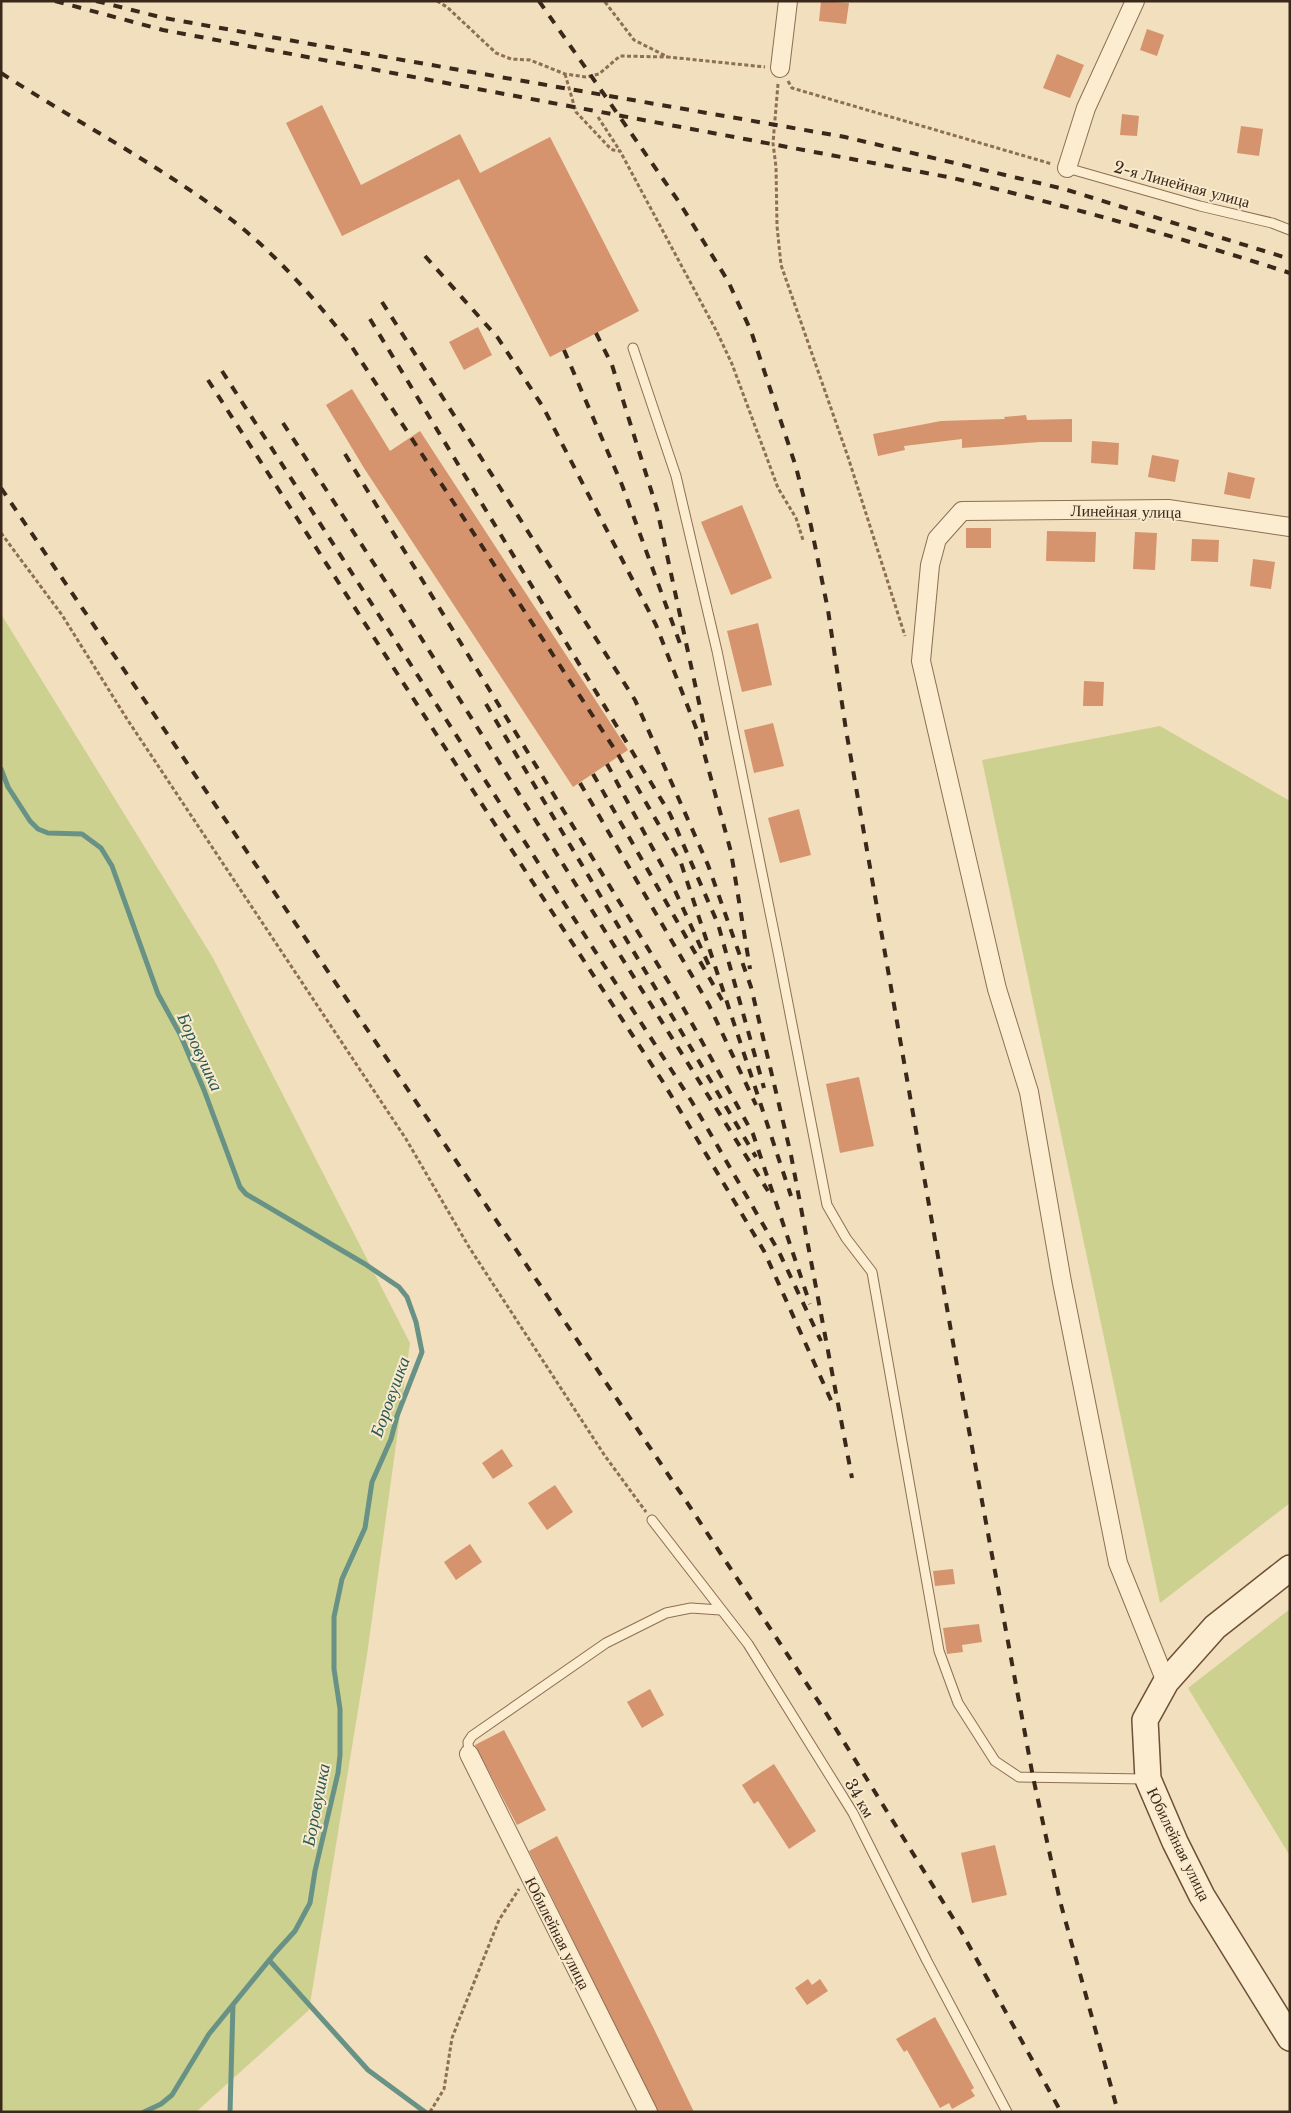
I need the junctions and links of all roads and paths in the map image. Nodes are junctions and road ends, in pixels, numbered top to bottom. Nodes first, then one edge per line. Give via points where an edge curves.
1 (437, 1) edge
2 (788, 1) edge
3 (1135, 1) edge
4 (605, 2) edge
5 (668, 57) junction
6 (780, 68) junction
7 (565, 74) junction
8 (598, 117) dead end
9 (620, 151) junction
10 (1067, 168) junction
11 (1290, 230) edge
12 (633, 348) dead end
13 (1290, 527) edge
14 (1, 533) edge
15 (802, 540) dead end
16 (921, 661) junction
17 (652, 1520) joint
18 (1290, 1568) edge
19 (720, 1610) junction
20 (1166, 1682) junction
21 (469, 1754) joint
22 (1148, 1779) junction
23 (528, 1873) junction
24 (1290, 2038) edge
25 (430, 2112) edge
26 (648, 2112) edge
27 (1007, 2112) edge

1 - 7 path via 496,53 511,59 535,61
2 - 6 street
3 - 10 street via 1086,108
4 - 5 path via 634,40
5 - 6 path
5 - 7 path via 620,56 599,74 586,77
6 - 10 path via 792,88
6 - 16 path via 773,143 781,265 848,457 903,632
7 - 9 path via 580,119 612,150
8 - 9 path
9 - 15 path via 732,364 778,488 796,518
10 - 11 lane, 2-я Линейная улица
12 - 22 lane via 676,476 717,652 827,1205 846,1238 872,1272 939,1651 958,1704 995,1761 1019,1777
13 - 16 street, Линейная улица via 1168,509 962,512 937,539 930,565
14 - 17 path via 62,615 127,719 406,1139 468,1247 605,1456
16 - 20 street via 997,990 1029,1092 1062,1282 1118,1563
17 - 19 lane, 34 км
18 - 20 main road, Юбилейная улица via 1215,1627
19 - 21 lane via 691,1608 666,1613 606,1643 472,1736 468,1742
19 - 27 lane, 34 км via 748,1644 853,1813
20 - 22 main road, Юбилейная улица via 1145,1720
21 - 23 street, Юбилейная улица
22 - 24 main road, Юбилейная улица via 1202,1896
23 - 25 path via 499,1920 452,2038 444,2089
23 - 26 street, Юбилейная улица

